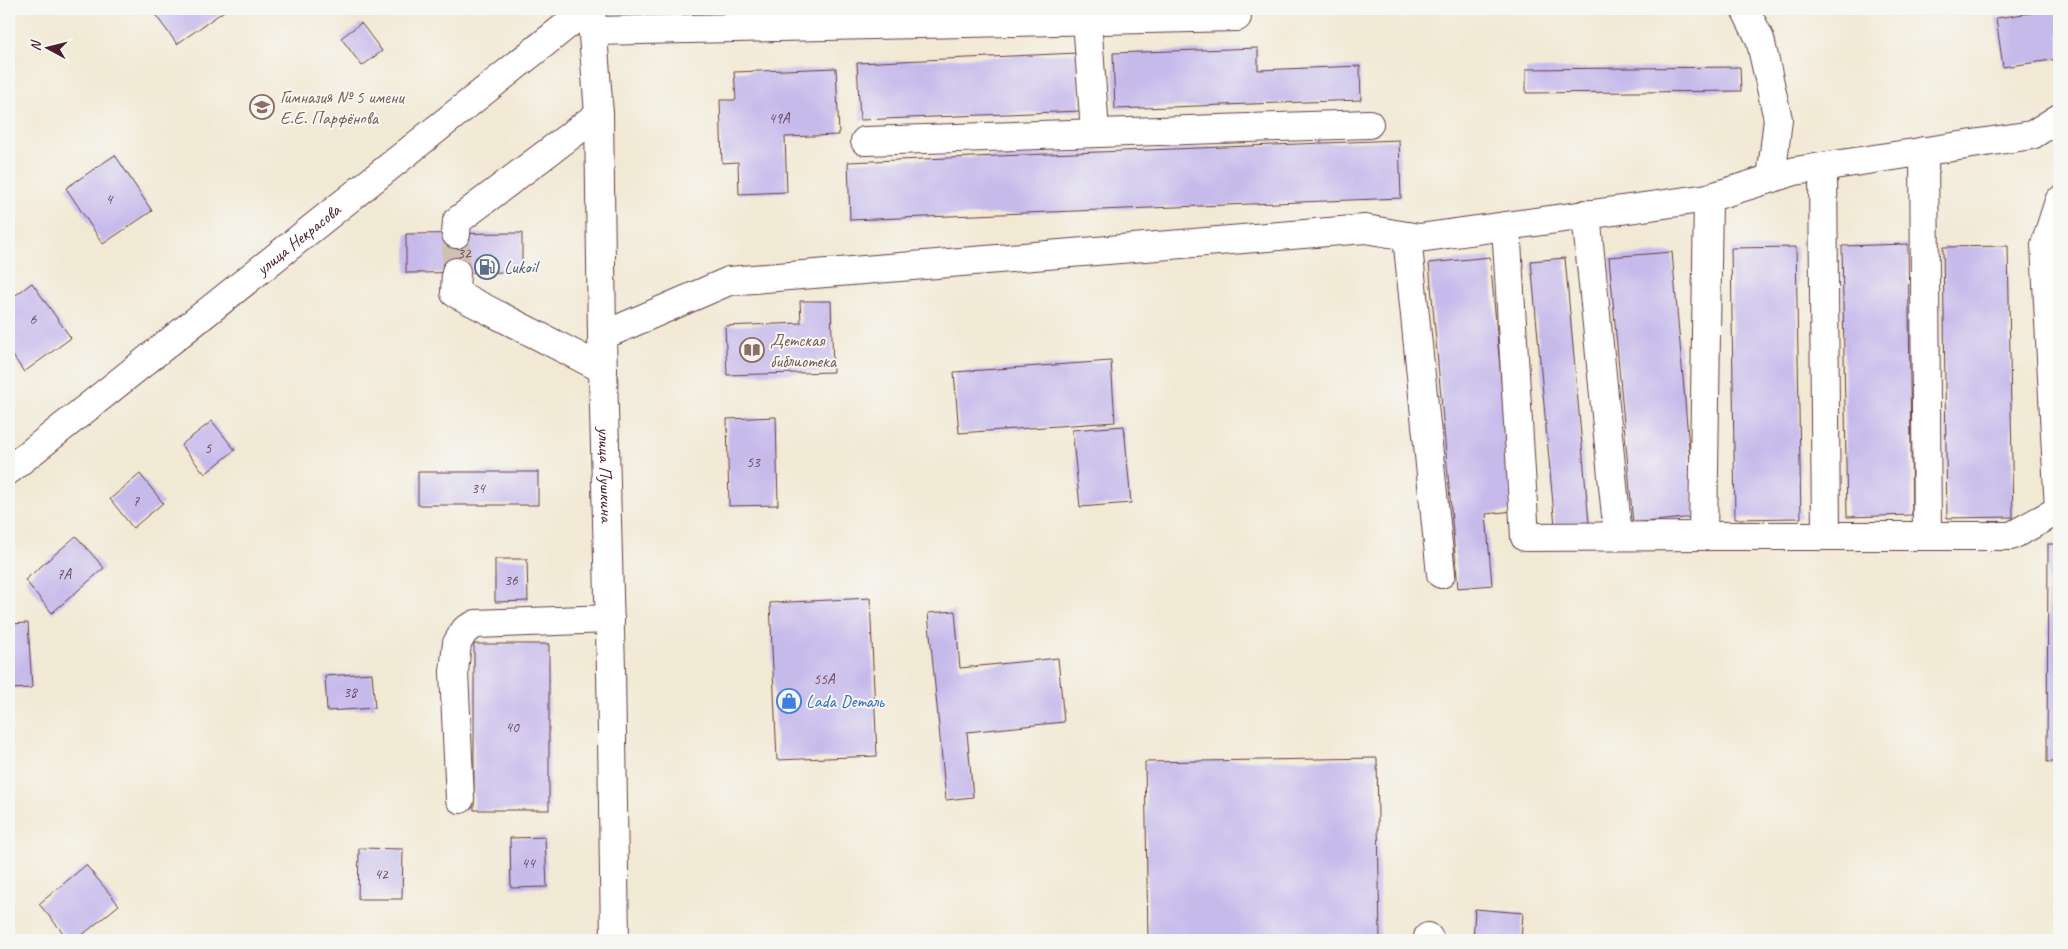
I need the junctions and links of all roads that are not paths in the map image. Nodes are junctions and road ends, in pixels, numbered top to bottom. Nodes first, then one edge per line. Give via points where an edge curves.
1 (1745, 9) edge
2 (590, 16) edge
3 (1237, 16) dead end
4 (1087, 20) junction
5 (600, 114) junction
6 (2059, 118) edge
7 (1369, 124) dead end
8 (1095, 132) junction
9 (865, 141) dead end
10 (1924, 151) junction
11 (1823, 167) junction
12 (1771, 178) junction
13 (1708, 198) junction
14 (2059, 201) edge
15 (1586, 214) junction
16 (1506, 226) junction
17 (456, 234) tunnel mouth
18 (1407, 236) junction
19 (456, 272) tunnel mouth
20 (602, 336) junction
21 (603, 369) junction
22 (9, 470) edge
23 (2059, 510) edge
24 (1618, 536) junction
25 (1703, 536) junction
26 (1826, 536) junction
27 (1927, 536) junction
28 (1441, 574) dead end
29 (610, 619) junction
30 (460, 800) dead end
31 (615, 940) edge

1 - 12 street via 1760,39 1778,119
2 - 4 street
2 - 5 street, улица Пушкина
2 - 22 street, улица Некрасова
3 - 4 street
4 - 8 street
5 - 17 street via 457,221
5 - 20 street, улица Пушкина
6 - 10 street via 2032,135
7 - 8 street
8 - 9 street
10 - 11 street
10 - 27 street
11 - 12 street
11 - 26 street
12 - 13 street
13 - 15 street
13 - 25 street
14 - 23 street via 2045,245
15 - 16 street
15 - 24 street
16 - 18 street via 1419,238
16 - 24 street via 1525,537
18 - 20 street via 1365,229 729,281
18 - 28 street
19 - 21 street via 455,293
20 - 21 street, улица Пушкина
21 - 29 street, улица Пушкина
23 - 27 street via 2011,536
24 - 25 street
25 - 26 street
26 - 27 street
29 - 30 street via 476,624 465,630 457,643 454,672
29 - 31 street, улица Пушкина

